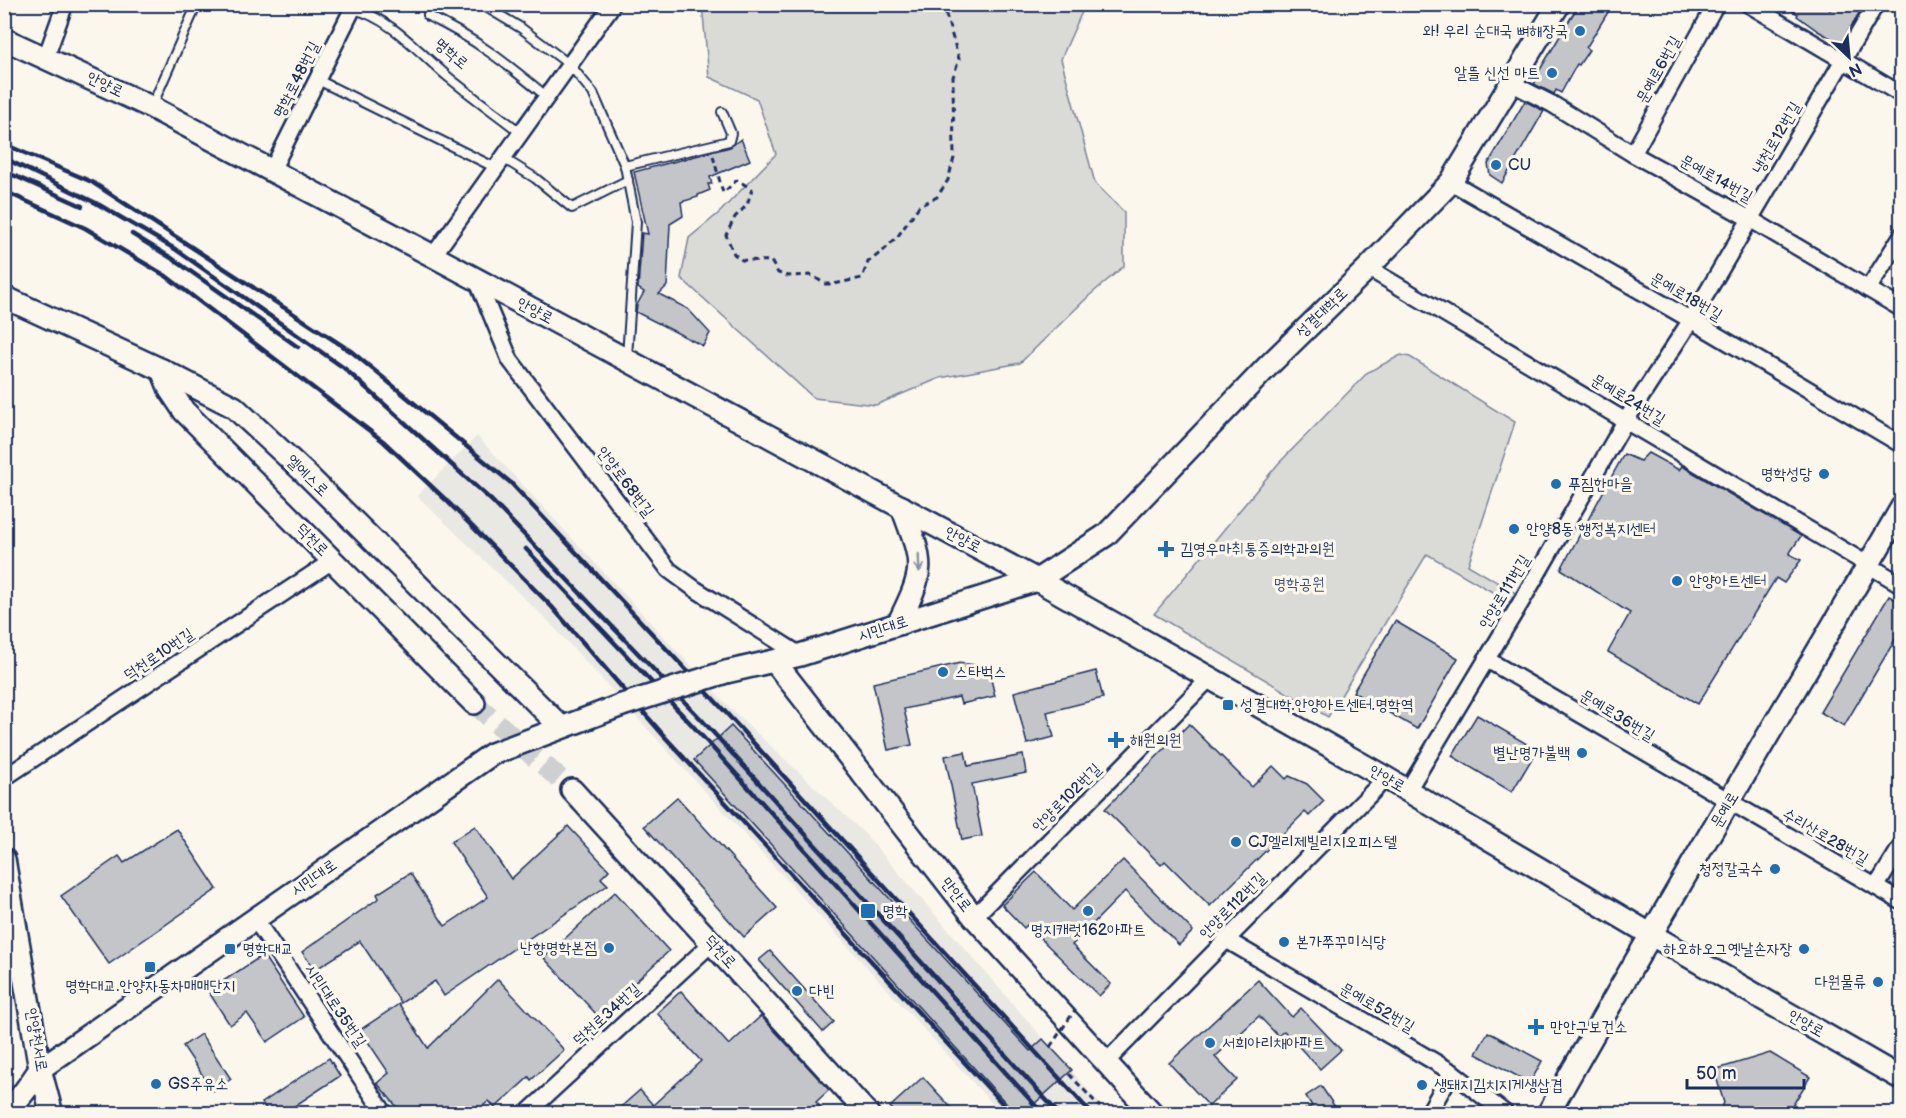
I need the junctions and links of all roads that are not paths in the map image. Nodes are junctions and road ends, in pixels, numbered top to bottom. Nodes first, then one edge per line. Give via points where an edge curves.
1 (65, 4) edge
2 (197, 4) edge
3 (428, 4) edge
4 (481, 4) edge
5 (613, 4) edge
6 (1559, 4) edge
7 (1716, 4) edge
8 (1748, 4) edge
9 (1876, 4) edge
10 (354, 7) edge
11 (4, 39) edge
12 (46, 57) junction
13 (1844, 60) junction
14 (570, 65) junction
15 (318, 80) junction
16 (1511, 83) junction
17 (1902, 94) edge
18 (547, 97) junction
19 (151, 107) junction
20 (722, 112) dead end
21 (521, 133) junction
22 (1633, 154) junction
23 (500, 163) junction
24 (625, 166) junction
25 (271, 172) junction
26 (627, 180) junction
27 (1451, 182) junction
28 (1750, 219) junction
29 (1902, 235) edge
30 (434, 256) junction
31 (1368, 268) junction
32 (477, 280) junction
33 (1868, 290) junction
34 (4, 297) edge
35 (1902, 309) edge
36 (1690, 320) junction
37 (626, 360) junction
38 (162, 370) junction
39 (1626, 420) junction
40 (1902, 445) edge
41 (902, 507) junction
42 (1902, 507) edge
43 (332, 561) junction
44 (1868, 566) junction
45 (1037, 580) junction
46 (1902, 585) edge
47 (898, 624) junction
48 (800, 655) junction
49 (1486, 659) junction
50 (775, 662) junction
51 (1210, 678) junction
52 (474, 702) tunnel mouth
53 (560, 726) junction
54 (4, 778) edge
55 (1386, 778) junction
56 (572, 790) tunnel mouth
57 (1408, 790) junction
58 (1730, 803) junction
59 (1902, 844) edge
60 (4, 859) edge
61 (1876, 887) junction
62 (1902, 902) edge
63 (974, 917) junction
64 (255, 919) junction
65 (1650, 934) junction
66 (1225, 939) junction
67 (712, 943) junction
68 (1107, 1061) junction
69 (40, 1069) junction
70 (1452, 1072) junction
71 (1902, 1079) edge
72 (7, 1113) edge
73 (51, 1113) edge
74 (385, 1113) edge
75 (526, 1113) edge
76 (868, 1113) edge
77 (1154, 1113) edge
78 (1428, 1113) edge
79 (1506, 1113) edge
80 (1548, 1113) edge

1 - 12 street
2 - 19 lane
3 - 18 lane, 명학로 via 429,16 495,54
4 - 14 lane
5 - 14 street
6 - 16 street, 성결대학로
7 - 22 street, 문예로6번길
8 - 13 street
9 - 13 street, 냉천로12번길
10 - 15 street, 명학로48번길
10 - 21 lane, 명학로 via 407,39 448,77
11 - 12 street, 안양로
12 - 19 street, 안양로
13 - 17 street
13 - 28 street, 냉천로12번길
14 - 18 street
14 - 24 lane via 593,93
15 - 23 lane
15 - 25 street, 명학로48번길
16 - 22 street, 문예로14번길
16 - 27 street, 성결대학로
18 - 21 street
19 - 25 street, 안양로
20 - 24 lane via 731,133 729,141
21 - 23 street
22 - 28 street, 문예로14번길
23 - 26 lane via 535,178 573,208
23 - 30 street
24 - 26 lane
25 - 30 street, 안양로
26 - 37 lane via 636,222
27 - 31 street, 성결대학로
27 - 36 street, 문예로18번길
28 - 33 street, 문예로14번길
28 - 36 street, 냉천로12번길
29 - 33 street
30 - 32 street, 안양로
31 - 39 street, 문예로24번길
31 - 45 street, 성결대학로 via 1106,535
32 - 37 street, 안양로
32 - 48 street, 안양로68번길 via 510,360 669,570
33 - 35 street, 문예로14번길
34 - 38 street, 엘에스로
36 - 39 street, 안양로111번길
36 - 40 street, 문예로18번길
37 - 41 street, 안양로
38 - 43 street, 덕천로 via 184,411
38 - 53 street, 엘에스로 via 234,407
39 - 44 street, 문예로24번길
39 - 49 street, 안양로111번길
41 - 45 street, 안양로
41 -> 47 street via 919,554 920,569 915,590
42 - 44 street, 문예로
43 - 52 street, 덕천로
43 - 54 street, 덕천로10번길
44 - 46 street, 문예로24번길
44 - 58 street, 문예로
45 - 47 street, 시민대로
45 - 51 street, 안양로
47 - 48 street, 시민대로
48 - 50 street, 시민대로
49 - 57 street, 안양로111번길
49 - 58 street, 문예로36번길
50 - 53 street, 시민대로, bridge via 726,672
50 - 63 street, 만안로
51 - 55 street, 안양로
51 - 63 street, 안양로102번길
53 - 64 street, 시민대로 via 492,754
55 - 57 street, 안양로
55 - 66 street, 안양로112번길
56 - 67 street, 덕천로
57 - 65 street, 안양로
58 - 61 street, 수리산로28번길
58 - 65 street, 문예로
59 - 61 street
60 - 69 street, 안양천서로
61 - 62 street, 수리산로28번길
63 - 68 street, 만안로
64 - 69 street, 시민대로
64 - 74 street, 시민대로35번길
65 - 71 street, 안양로
65 - 80 street, 문예로
66 - 68 street, 안양로112번길
66 - 70 street, 문예로52번길
67 - 75 street, 덕천로34번길
67 - 76 street, 덕천로
68 - 77 street, 만안로
69 - 72 street, 시민대로, bridge
69 - 73 street, 안양천서로
70 - 78 street
70 - 79 street, 문예로52번길

